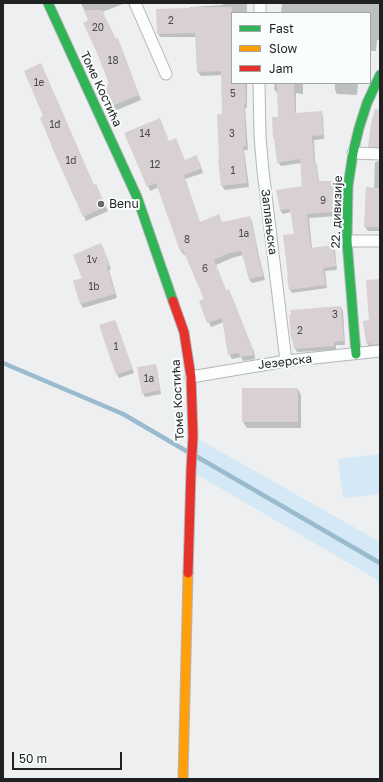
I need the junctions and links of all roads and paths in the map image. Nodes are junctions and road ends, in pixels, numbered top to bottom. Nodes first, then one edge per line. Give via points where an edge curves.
1 (48, 3) edge
2 (135, 3) edge
3 (166, 74) dead end
4 (380, 76) edge
5 (259, 84) edge
6 (377, 90) edge
7 (353, 153) junction
8 (380, 154) edge
9 (347, 241) junction
10 (380, 241) edge
11 (356, 354) junction
12 (379, 355) edge
13 (286, 361) junction
14 (191, 377) junction
15 (183, 779) edge

1 - 14 street, Томе Костића via 137,197 184,332
2 - 3 street
4 - 6 street, 22. дивизије
5 - 13 street, Заплањска via 263,171
6 - 7 street, 22. дивизије via 367,103
7 - 8 street
7 - 9 street, 22. дивизије via 348,186
9 - 10 street
9 - 11 street, 22. дивизије
11 - 12 street, Језерска
11 - 13 street, Језерска
13 - 14 street, Језерска
14 - 15 street, Томе Костића via 192,443

